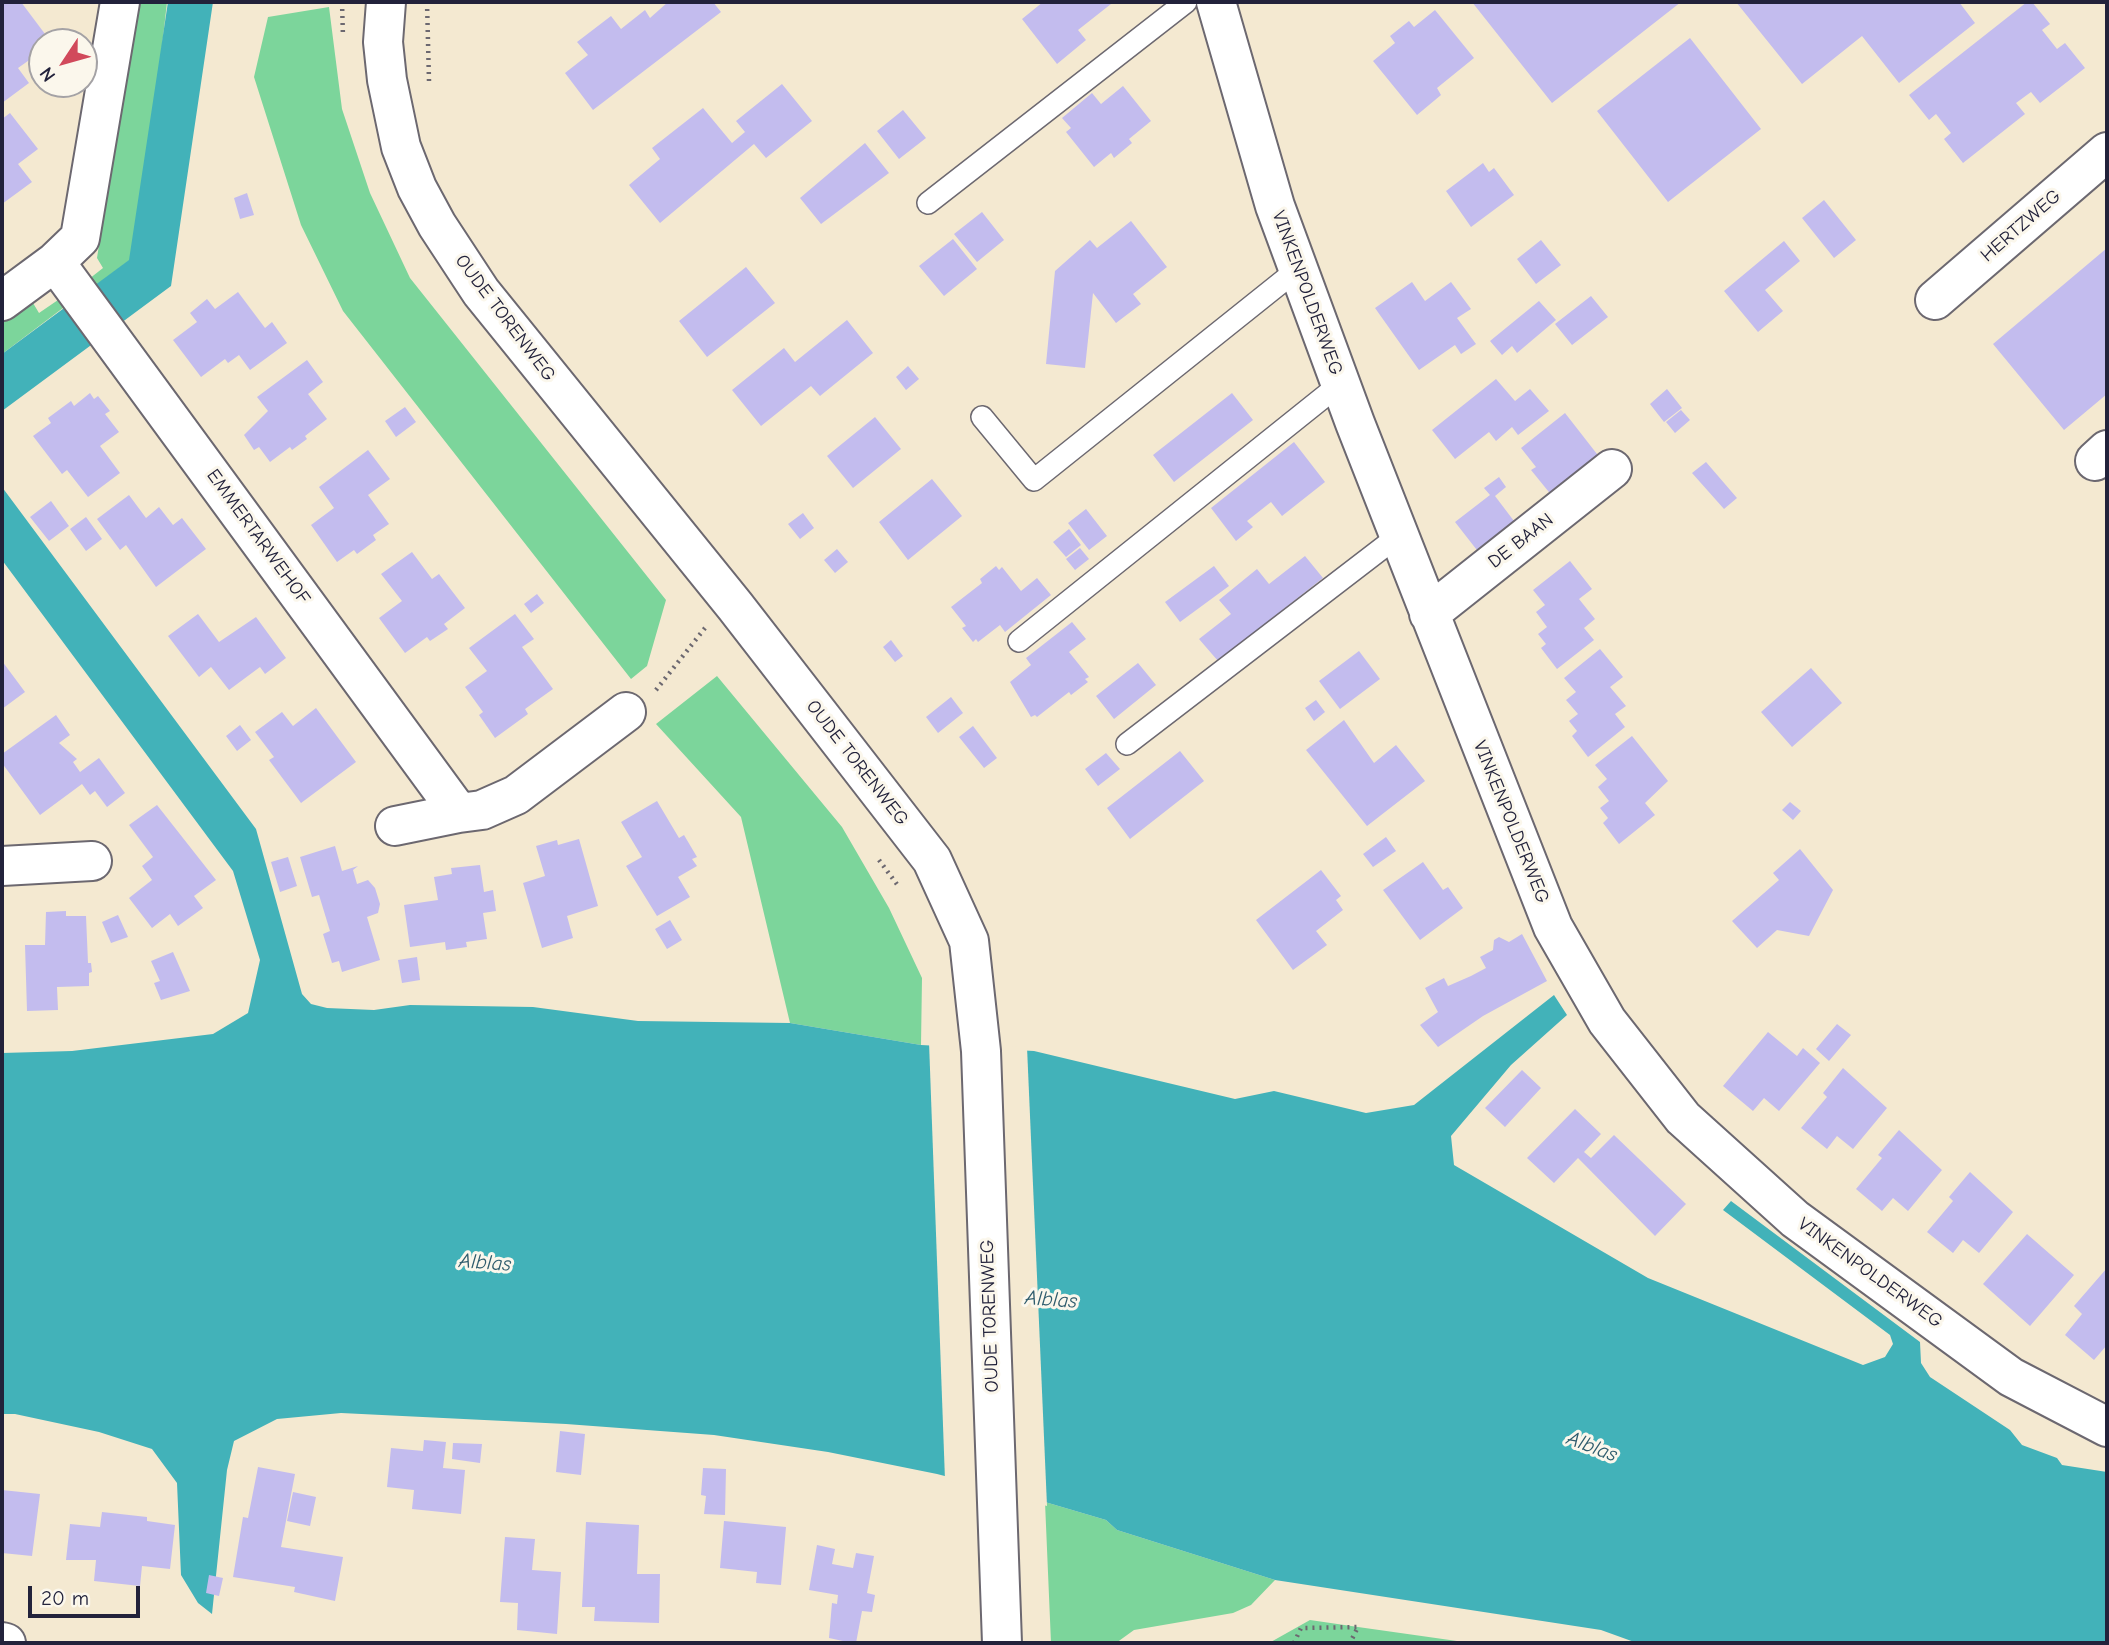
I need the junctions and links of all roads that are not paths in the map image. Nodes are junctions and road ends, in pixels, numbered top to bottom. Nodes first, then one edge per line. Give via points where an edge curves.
1 (120, 2) edge
2 (386, 2) edge
3 (1186, 2) edge
4 (1216, 2) edge
5 (2107, 152) edge
6 (928, 203) dead end
7 (1298, 269) junction
8 (65, 275) junction
9 (1935, 300) dead end
10 (2, 301) edge
11 (1340, 384) junction
12 (982, 417) dead end
13 (1612, 469) dead end
14 (1398, 536) junction
15 (1449, 598) junction
16 (1019, 641) dead end
17 (626, 712) road end
18 (1127, 744) dead end
19 (459, 813) junction
20 (396, 827) dead end
21 (92, 861) dead end
22 (2, 866) edge
23 (2107, 1427) edge
24 (1002, 1643) edge

1 - 8 street via 80,238
2 - 24 street, OUDE TORENWEG via 383,42 401,147 437,225 481,292 735,606 932,860 969,941 979,1015
3 - 6 lane
4 - 7 street, VINKENPOLDERWEG
5 - 9 street, HERTZWEG
7 - 11 street, VINKENPOLDERWEG
7 - 12 lane via 1034,480
8 - 10 street
8 - 19 street, EMMERTARWEHOF
11 - 14 street, VINKENPOLDERWEG
11 - 16 lane
13 - 15 street, DE BAAN
14 - 15 street, VINKENPOLDERWEG
14 - 18 lane
15 - 23 street, VINKENPOLDERWEG via 1553,927 1607,1021 1683,1118 1795,1219 2011,1377
17 - 19 street via 516,795 482,810
19 - 20 street
21 - 22 street

